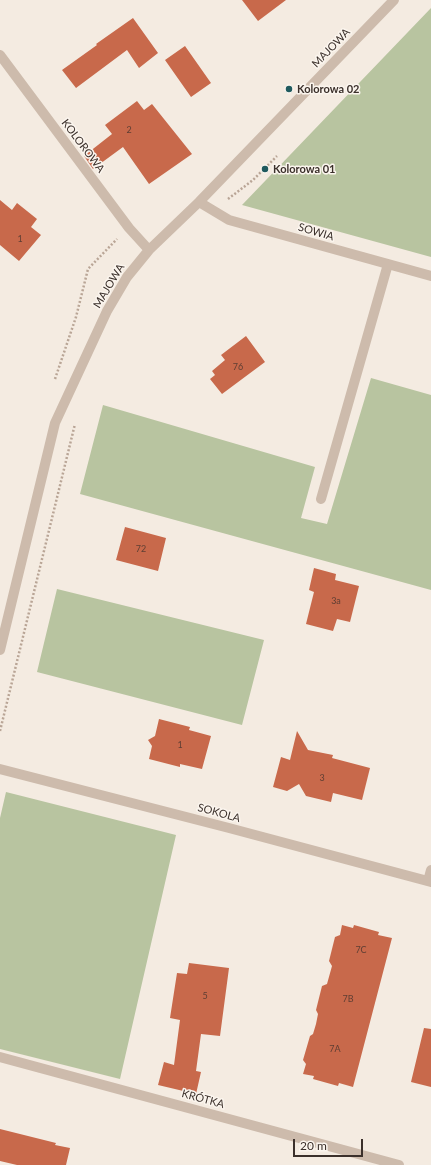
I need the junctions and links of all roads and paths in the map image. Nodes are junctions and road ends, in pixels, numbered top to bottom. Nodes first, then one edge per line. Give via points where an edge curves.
1 (394, 0) edge
2 (0, 55) edge
3 (277, 156) dead end
4 (199, 202) junction
5 (213, 210) junction
6 (149, 250) junction
7 (388, 264) junction
8 (431, 276) edge
9 (77, 418) dead end
10 (321, 499) dead end
11 (0, 650) edge
12 (0, 731) edge
13 (0, 769) edge
14 (431, 870) edge
15 (429, 881) edge
16 (0, 1057) edge
17 (399, 1165) edge

1 - 4 street, MAJOWA
2 - 6 street, KOLOROWA via 129,228
3 - 5 path via 254,180
4 - 5 street, SOWIA
4 - 6 street, MAJOWA
5 - 7 street, SOWIA via 229,220
6 - 11 street, MAJOWA via 127,277 107,311 55,423
7 - 8 street, SOWIA
7 - 10 street
9 - 12 path
13 - 15 street, SOKOLA
14 - 15 street
16 - 17 street, KRÓTKA

